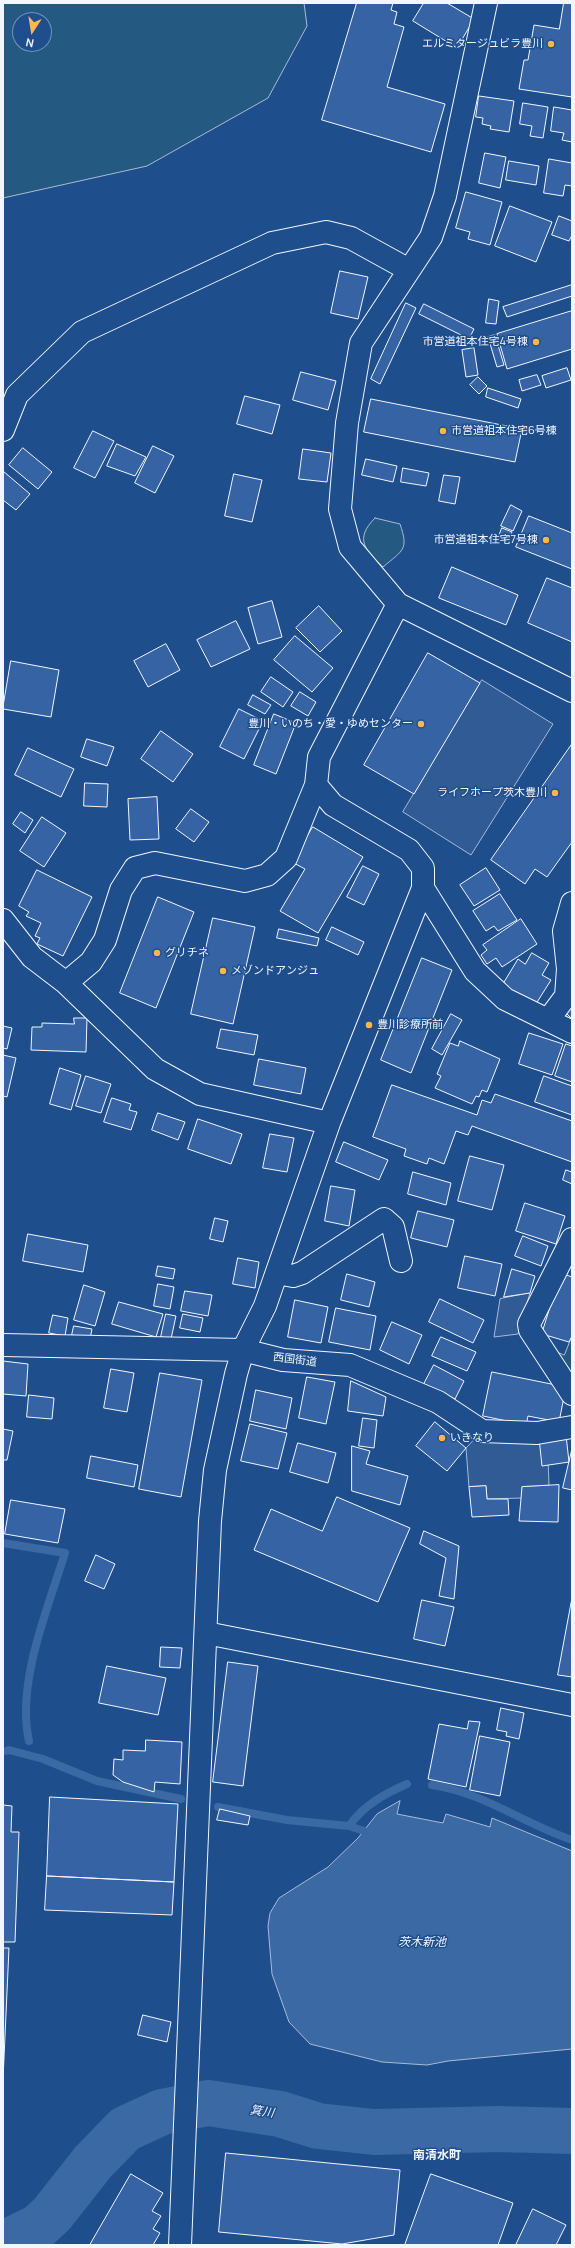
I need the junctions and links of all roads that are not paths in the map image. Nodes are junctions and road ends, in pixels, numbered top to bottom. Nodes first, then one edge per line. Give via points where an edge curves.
1 (486, 3) edge
2 (409, 270) junction
3 (3, 430) edge
4 (398, 604) junction
5 (572, 691) edge
6 (316, 785) junction
7 (423, 888) junction
8 (572, 903) edge
9 (3, 920) edge
10 (66, 983) junction
11 (548, 1020) junction
12 (572, 1032) edge
13 (330, 1123) junction
14 (572, 1239) edge
15 (401, 1261) dead end
16 (277, 1273) junction
17 (3, 1345) edge
18 (244, 1350) junction
19 (572, 1394) edge
20 (572, 1427) edge
21 (206, 1633) junction
22 (572, 1705) edge
23 (180, 2245) edge

1 - 2 street via 445,196 431,237
2 - 3 street via 351,238 326,232 272,243 82,332 17,395
2 - 4 street via 362,343 347,423 340,509 350,547
4 - 5 street
4 - 6 street via 319,757
6 - 7 street via 333,805 409,850 423,868
6 - 10 street via 286,858 267,875 245,881 155,864 135,868 121,890 105,940 91,962
7 - 11 street via 476,971 505,999
7 - 13 street
8 - 11 street via 564,931 568,969 566,996
9 - 10 street via 32,957
10 - 13 street via 155,1069 200,1094
11 - 12 street
13 - 16 street
14 - 19 street via 529,1324 530,1330
15 - 16 street via 393,1227 384,1219 302,1273 293,1276
16 - 18 street
17 - 18 street, 西国街道
18 - 20 street, 西国街道 via 283,1360 350,1365 438,1402 482,1430 537,1433
18 - 21 street via 236,1374 215,1470 210,1522
21 - 22 street
21 - 23 street

